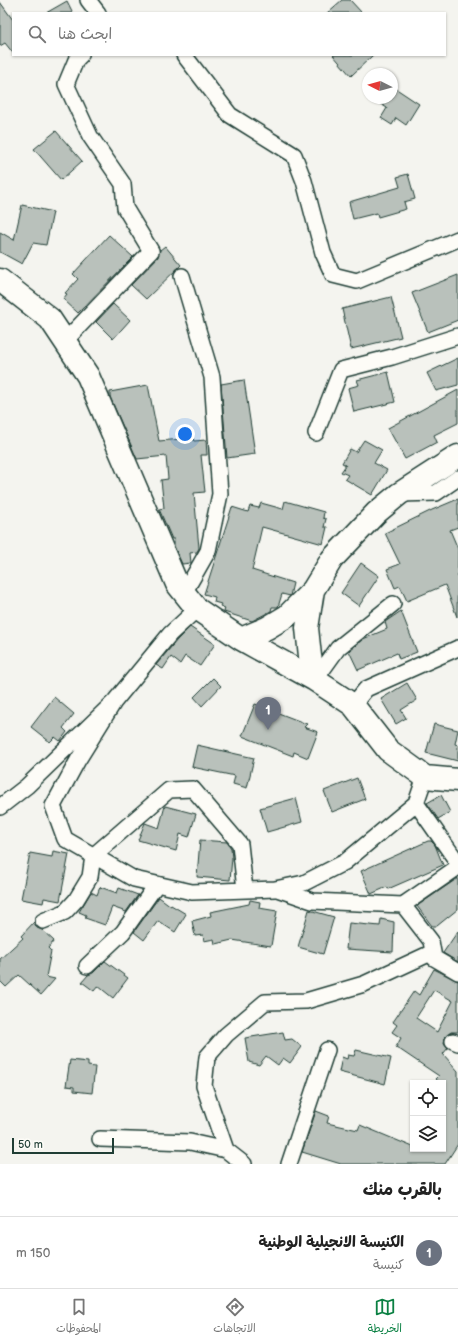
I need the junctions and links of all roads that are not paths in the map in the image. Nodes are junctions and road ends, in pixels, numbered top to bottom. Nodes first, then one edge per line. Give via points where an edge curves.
1 (88, 0) edge
2 (97, 12) edge
3 (80, 56) edge
4 (185, 56) edge
5 (458, 239) edge
6 (182, 276) dead end
7 (0, 280) edge
8 (458, 336) edge
9 (64, 342) junction
10 (316, 433) dead end
11 (458, 456) edge
12 (458, 478) edge
13 (399, 494) junction
14 (313, 590) junction
15 (190, 601) junction
16 (393, 604) dead end
17 (241, 639) junction
18 (458, 648) edge
19 (315, 680) junction
20 (114, 702) junction
21 (353, 705) junction
22 (425, 777) junction
23 (458, 780) edge
24 (416, 803) junction
25 (0, 807) edge
26 (93, 856) junction
27 (458, 863) edge
28 (458, 867) edge
29 (157, 884) junction
30 (274, 889) junction
31 (245, 890) junction
32 (403, 905) junction
33 (43, 921) dead end
34 (433, 952) junction
35 (88, 966) dead end
36 (458, 972) edge
37 (327, 1050) dead end
38 (100, 1139) dead end
39 (226, 1150) junction
40 (244, 1164) edge
41 (289, 1164) edge

1 - 2 street
3 - 9 street via 66,84 90,136 123,184 125,208 151,251
4 - 5 street via 230,115 294,155 333,275 357,281
6 - 15 street via 212,377 220,494 208,551
7 - 9 street via 50,319
8 - 10 street via 341,370
9 - 15 street via 88,376 177,584
11 - 13 street
12 - 13 street via 436,493
13 - 14 street via 332,559
14 - 17 street via 287,616
14 - 19 street via 307,628
15 - 17 street
15 - 20 street via 170,634
16 - 19 street via 338,648
17 - 19 street
18 - 21 street via 366,689
19 - 21 street
20 - 25 street via 27,786
20 - 26 street via 53,806 65,839
21 - 22 street via 388,750
22 - 23 street
22 - 24 street
24 - 27 street
24 - 30 street via 346,862 304,883
26 - 29 street via 134,879
26 - 31 street via 168,790 193,790 240,844
26 - 33 street via 90,877 76,900 65,912
28 - 32 street
29 - 31 street via 192,892
29 - 35 street via 123,932
30 - 31 street
30 - 32 street via 312,901
32 - 34 street via 431,941
34 - 36 street via 434,958
34 - 39 street via 364,984 306,1001 265,1002 226,1035 207,1058 204,1086
37 - 41 street
38 - 39 street via 190,1142
39 - 40 street

